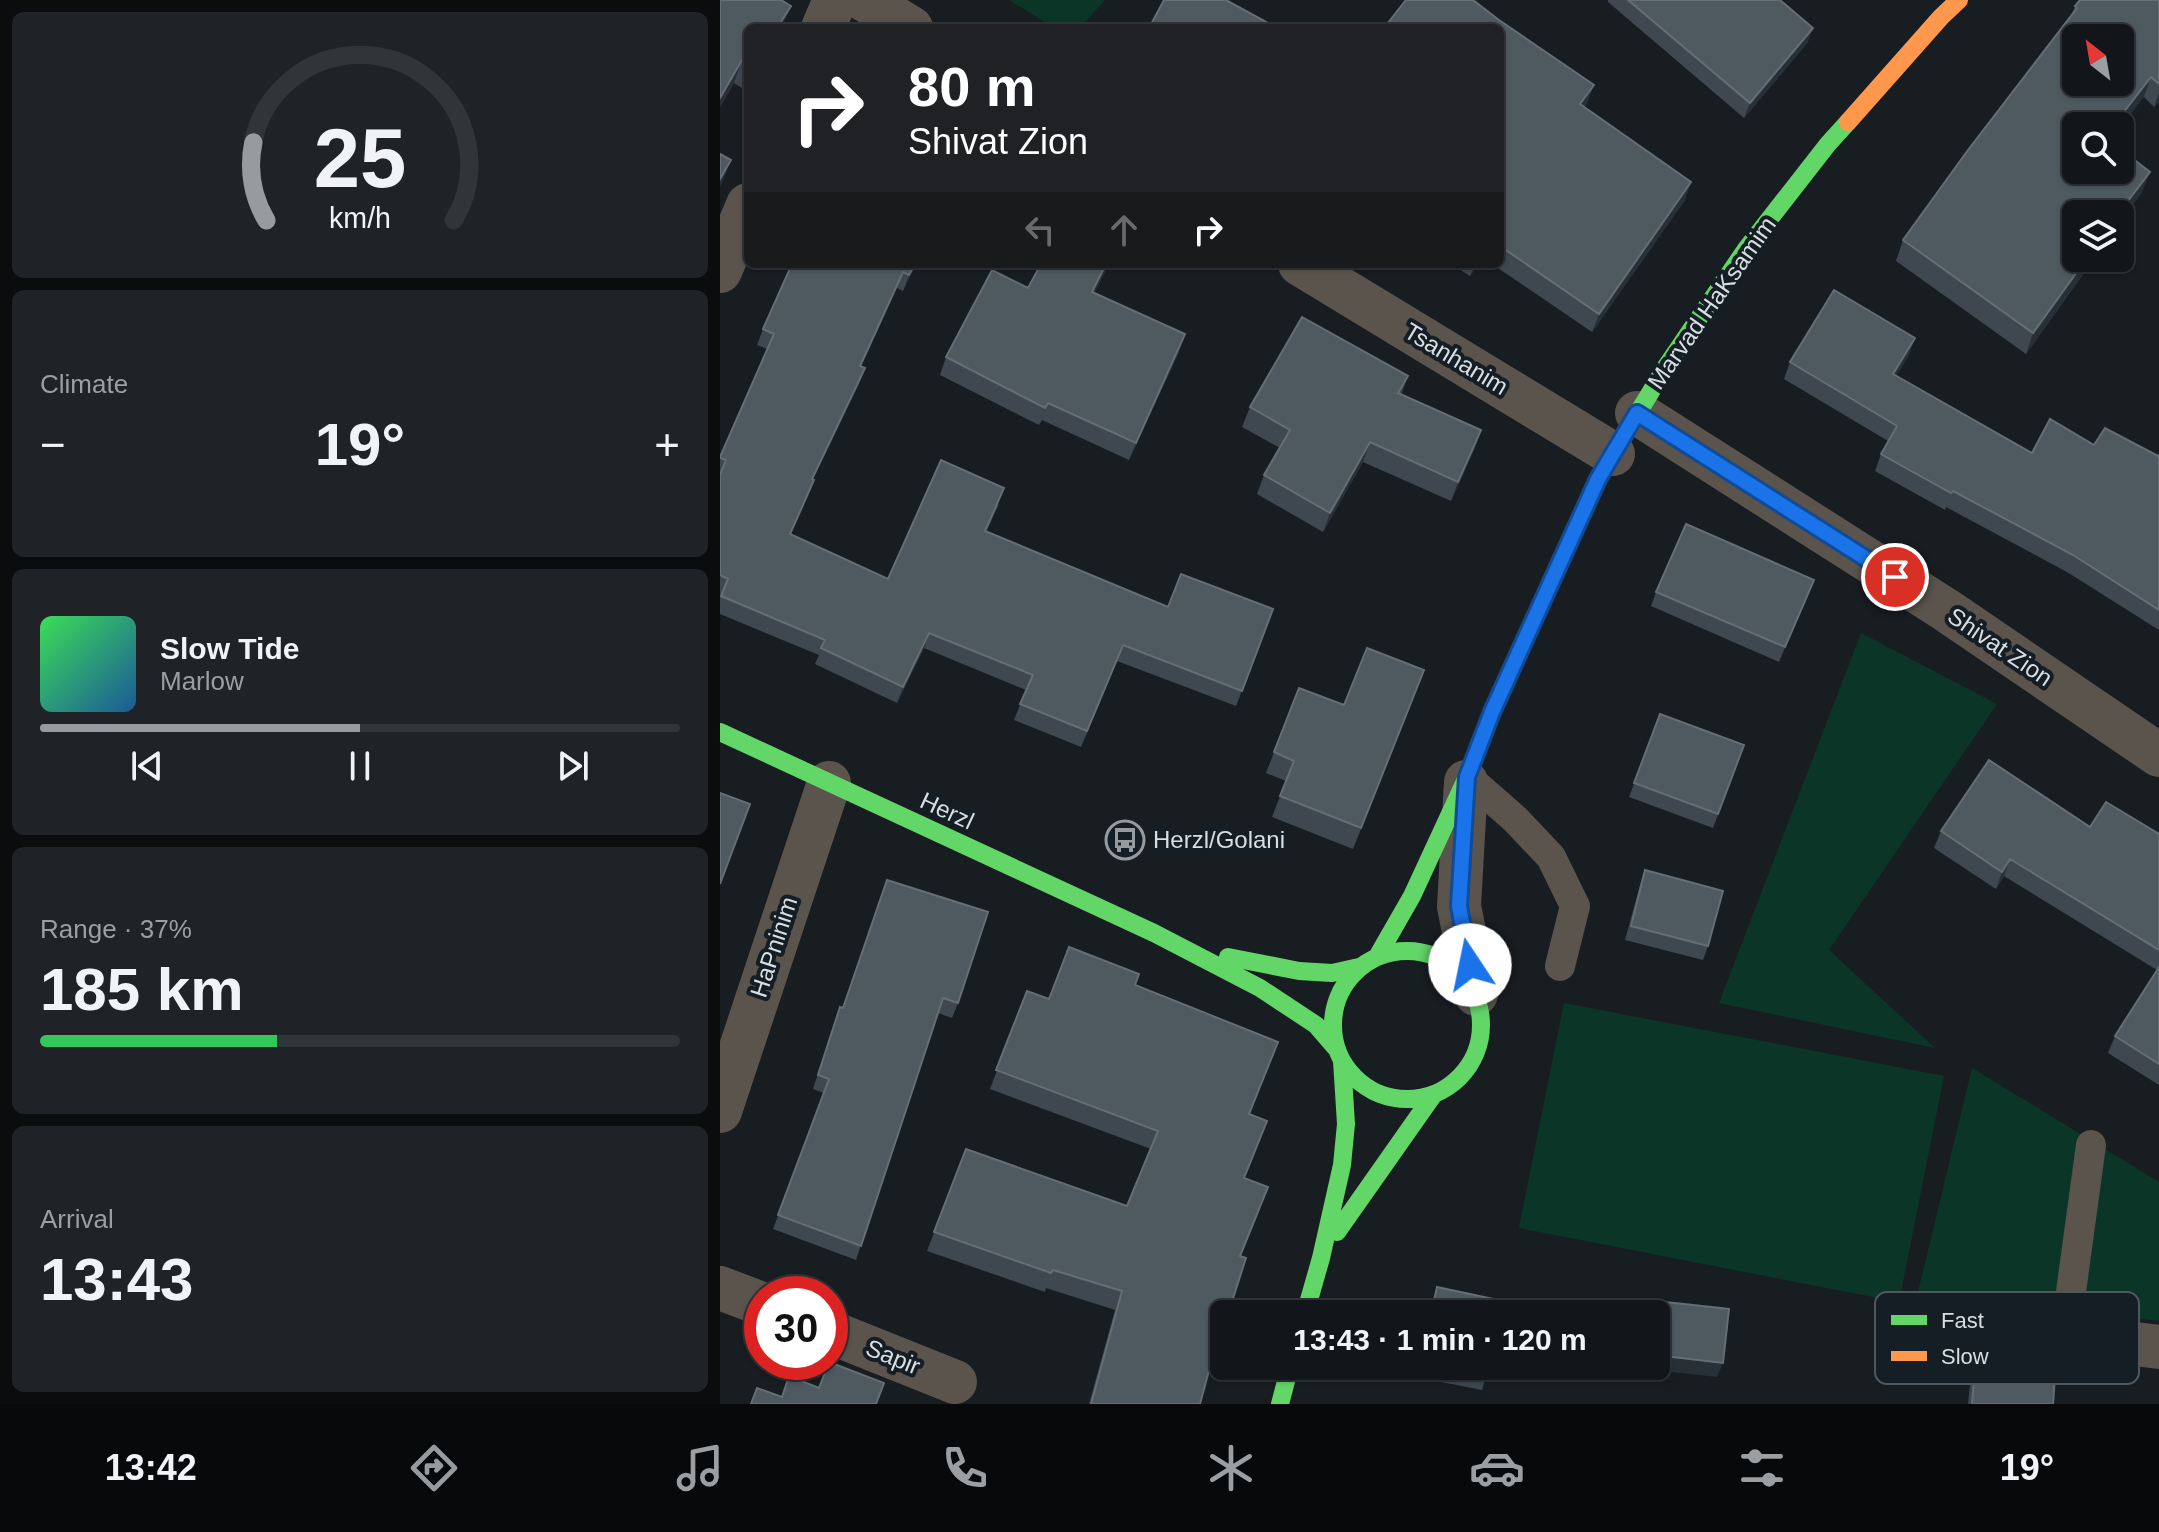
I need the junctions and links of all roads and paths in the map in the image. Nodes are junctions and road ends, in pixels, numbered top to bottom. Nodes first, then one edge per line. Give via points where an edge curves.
1 (835, 0) edge
2 (865, 0) edge
3 (1941, 6) edge
4 (825, 24) edge
5 (904, 24) edge
6 (744, 214) edge
7 (1307, 268) edge
8 (720, 271) edge
9 (1637, 413) junction
10 (1613, 454) junction
11 (720, 732) edge
12 (2159, 755) edge
13 (1467, 777) junction
14 (829, 783) junction
15 (1154, 933) junction
16 (1377, 957) junction
17 (1560, 966) dead end
18 (1359, 967) junction
19 (1476, 994) junction
20 (1338, 1054) junction
21 (1434, 1094) junction
22 (720, 1111) edge
23 (2091, 1145) dead end
24 (1321, 1258) junction
25 (720, 1288) edge
26 (2071, 1292) edge
27 (744, 1297) edge
28 (1309, 1300) edge
29 (848, 1339) edge
30 (2139, 1345) edge
31 (2159, 1347) edge
32 (1286, 1380) edge
33 (955, 1382) dead end
34 (1280, 1404) edge

1 - 4 street
2 - 5 street
3 - 9 street, Marvad HaKsamim via 1746,249
6 - 8 street
7 - 10 street, Tsanhanim
9 - 10 street, Marvad HaKsamim
9 - 12 street, Shivat Zion via 1946,610
10 - 13 street, Marvad HaKsamim via 1498,698
11 - 14 street, Herzl
13 - 16 street, Marvad HaKsamim via 1412,896
13 - 17 lane via 1551,857 1575,906
13 - 19 street, Marvad HaKsamim via 1459,906
14 - 15 street, Herzl
14 - 22 street, HaPninim
15 - 18 street, Herzl via 1203,950 1299,971 1332,973
15 - 20 street, Herzl via 1260,988 1316,1025
16 - 18 street
16 - 19 street via 1423,952 1445,960
18 - 20 street via 1336,1004
19 - 21 street via 1482,1017 1471,1064
20 - 21 street via 1372,1091 1413,1100
20 - 24 street via 1346,1124
21 - 24 street
23 - 26 lane
24 - 28 street
25 - 27 street
29 - 33 street, Sapir
30 - 31 street
32 - 34 street

